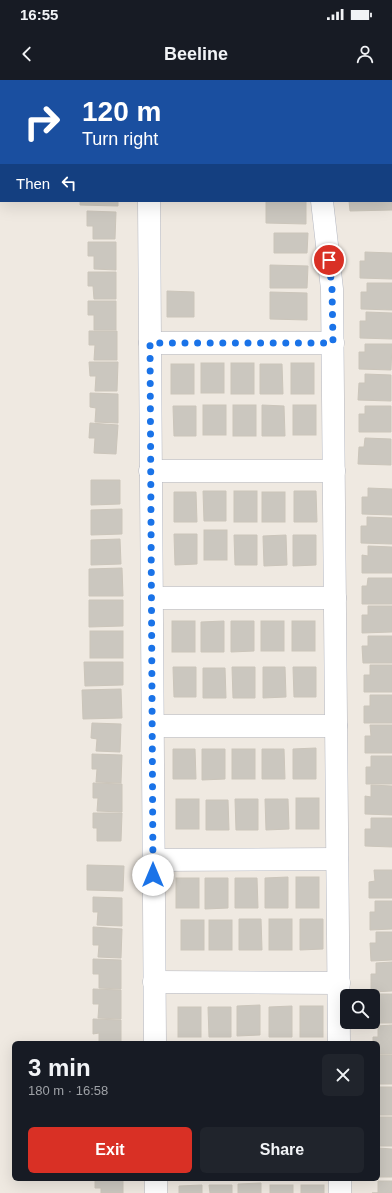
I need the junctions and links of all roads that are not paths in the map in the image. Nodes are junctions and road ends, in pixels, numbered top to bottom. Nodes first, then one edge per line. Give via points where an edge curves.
1 (149, 202) edge
2 (322, 202) edge
3 (150, 343) junction
4 (333, 343) junction
5 (150, 471) junction
6 (334, 471) junction
7 (152, 598) junction
8 (335, 598) junction
9 (153, 726) junction
10 (336, 726) junction
11 (153, 860) junction
12 (337, 860) junction
13 (154, 982) junction
14 (339, 983) junction
15 (155, 1041) edge
16 (339, 1041) edge
17 (156, 1181) edge
18 (340, 1181) edge
19 (156, 1193) edge
20 (340, 1193) edge

1 - 3 street
2 - 4 street via 332,289
3 - 4 street
3 - 5 street
4 - 6 street
5 - 6 street
5 - 7 street
6 - 8 street
7 - 8 street
7 - 9 street
8 - 10 street
9 - 10 street
9 - 11 street
10 - 12 street
11 - 12 street
11 - 13 street
12 - 14 street
13 - 14 street
13 - 15 street
14 - 16 street
17 - 19 street
18 - 20 street

